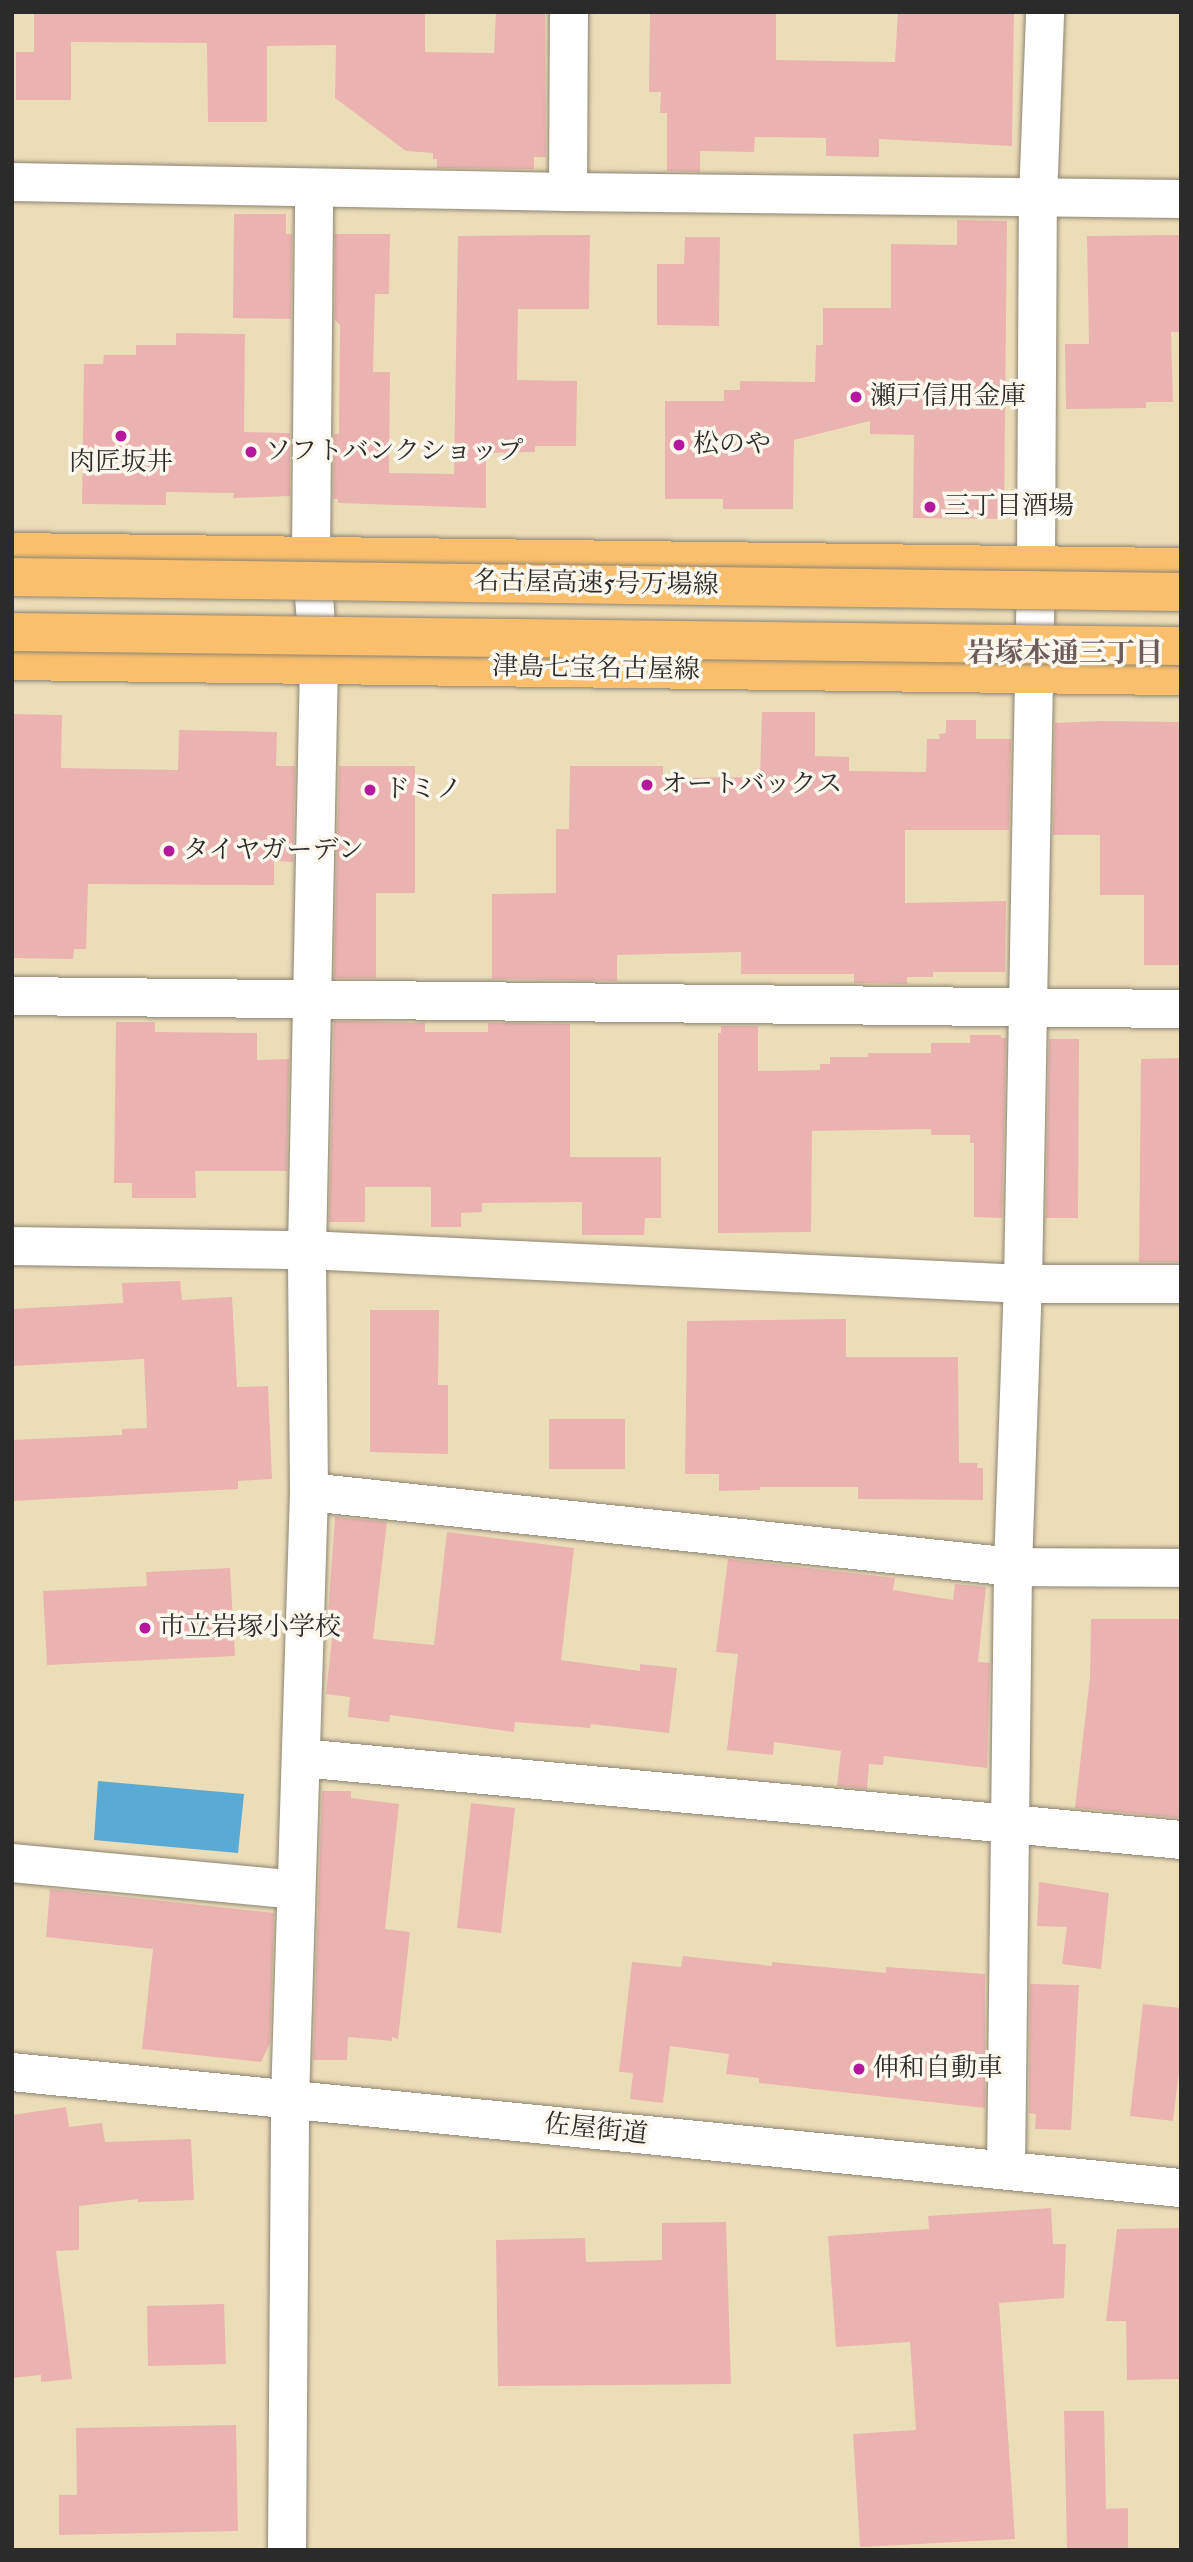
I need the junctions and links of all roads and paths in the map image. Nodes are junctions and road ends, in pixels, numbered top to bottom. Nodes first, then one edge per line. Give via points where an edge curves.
1 (569, 12) edge
2 (1045, 12) edge
3 (12, 181) edge
4 (314, 188) junction
5 (568, 192) junction
6 (1038, 198) junction
7 (1181, 199) edge
8 (12, 552) edge
9 (311, 555) junction
10 (1036, 565) junction
11 (1181, 567) edge
12 (12, 577) edge
13 (1181, 592) edge
14 (12, 632) edge
15 (1181, 646) edge
16 (12, 661) edge
17 (319, 664) junction
18 (1034, 675) junction
19 (1181, 676) edge
20 (12, 996) edge
21 (311, 1000) junction
22 (1027, 1007) junction
23 (1181, 1009) edge
24 (12, 1246) edge
25 (307, 1250) junction
26 (1023, 1284) junction
27 (1181, 1284) edge
28 (309, 1492) junction
29 (1013, 1567) junction
30 (1181, 1567) edge
31 (301, 1758) junction
32 (1012, 1825) junction
33 (1181, 1840) edge
34 (12, 1863) edge
35 (295, 1890) junction
36 (12, 2072) edge
37 (290, 2100) junction
38 (1006, 2170) junction
39 (1181, 2188) edge
40 (287, 2550) edge

1 - 5 street
2 - 6 street
3 - 4 street
4 - 5 street
4 - 9 street
5 - 6 street
6 - 7 street
6 - 10 street
8 - 9 main road
9 - 10 main road
9 - 17 street
10 - 11 main road
10 - 18 street
12 - 13 main road, 名古屋高速5号万場線, bridge
14 - 15 main road, 名古屋高速5号万場線, bridge
16 - 17 main road, 津島七宝名古屋線
17 - 18 main road, 津島七宝名古屋線
17 - 21 street
18 - 19 main road, 津島七宝名古屋線
18 - 22 street
20 - 21 street
21 - 22 street
21 - 25 street
22 - 23 street
22 - 26 street
24 - 25 street
25 - 26 street
25 - 28 street
26 - 27 street
26 - 29 street
28 - 29 street
28 - 31 street
29 - 30 street
29 - 32 street
31 - 32 street
31 - 35 street
32 - 33 street
32 - 38 street
34 - 35 street
35 - 37 street
36 - 37 street, 佐屋街道
37 - 38 street, 佐屋街道
37 - 40 street
38 - 39 street, 佐屋街道

